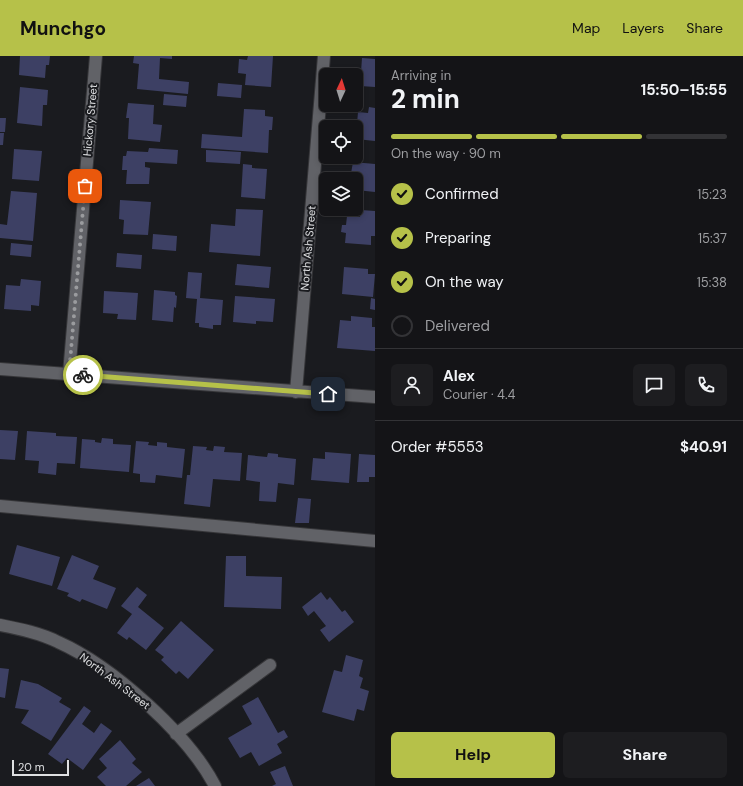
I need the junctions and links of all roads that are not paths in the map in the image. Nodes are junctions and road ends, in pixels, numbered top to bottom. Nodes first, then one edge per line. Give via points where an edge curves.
1 (96, 56) edge
2 (324, 56) edge
3 (0, 368) edge
4 (69, 374) junction
5 (296, 392) junction
6 (375, 397) edge
7 (0, 506) edge
8 (375, 541) edge
9 (0, 625) edge
10 (270, 664) dead end
11 (176, 734) junction
12 (215, 786) edge

1 - 4 street, Hickory Street
2 - 5 street, North Ash Street
3 - 4 street
4 - 5 street
5 - 6 street
7 - 8 street
9 - 11 street, North Ash Street via 59,642 90,660 156,712
10 - 11 street
11 - 12 street, North Ash Street via 208,772

